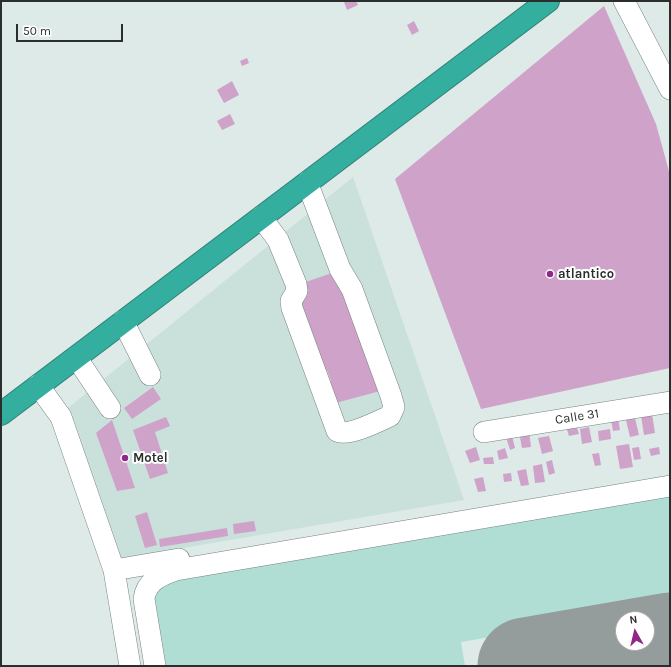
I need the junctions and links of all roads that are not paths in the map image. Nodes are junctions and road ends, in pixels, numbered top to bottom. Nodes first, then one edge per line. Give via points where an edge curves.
1 (548, 1) edge
2 (624, 1) edge
3 (670, 89) edge
4 (307, 182) junction
5 (262, 217) junction
6 (123, 321) junction
7 (76, 357) junction
8 (150, 375) dead end
9 (38, 385) junction
10 (670, 402) edge
11 (110, 408) dead end
12 (1, 414) edge
13 (484, 432) dead end
14 (670, 473) edge
15 (670, 486) edge
16 (114, 570) junction
17 (130, 666) edge
18 (155, 666) edge

1 - 4 highway
2 - 3 street
4 - 5 highway
4 - 5 street via 340,269 352,289 391,396 394,407 390,416 350,432 338,431 292,308 291,301 297,291 296,284 278,240
5 - 6 highway
6 - 7 highway
6 - 8 street
7 - 9 highway
7 - 11 street
9 - 12 highway
9 - 16 street via 61,417
10 - 13 street, Calle 31
14 - 16 street
15 - 18 street via 176,570 150,583 145,592
16 - 17 street

